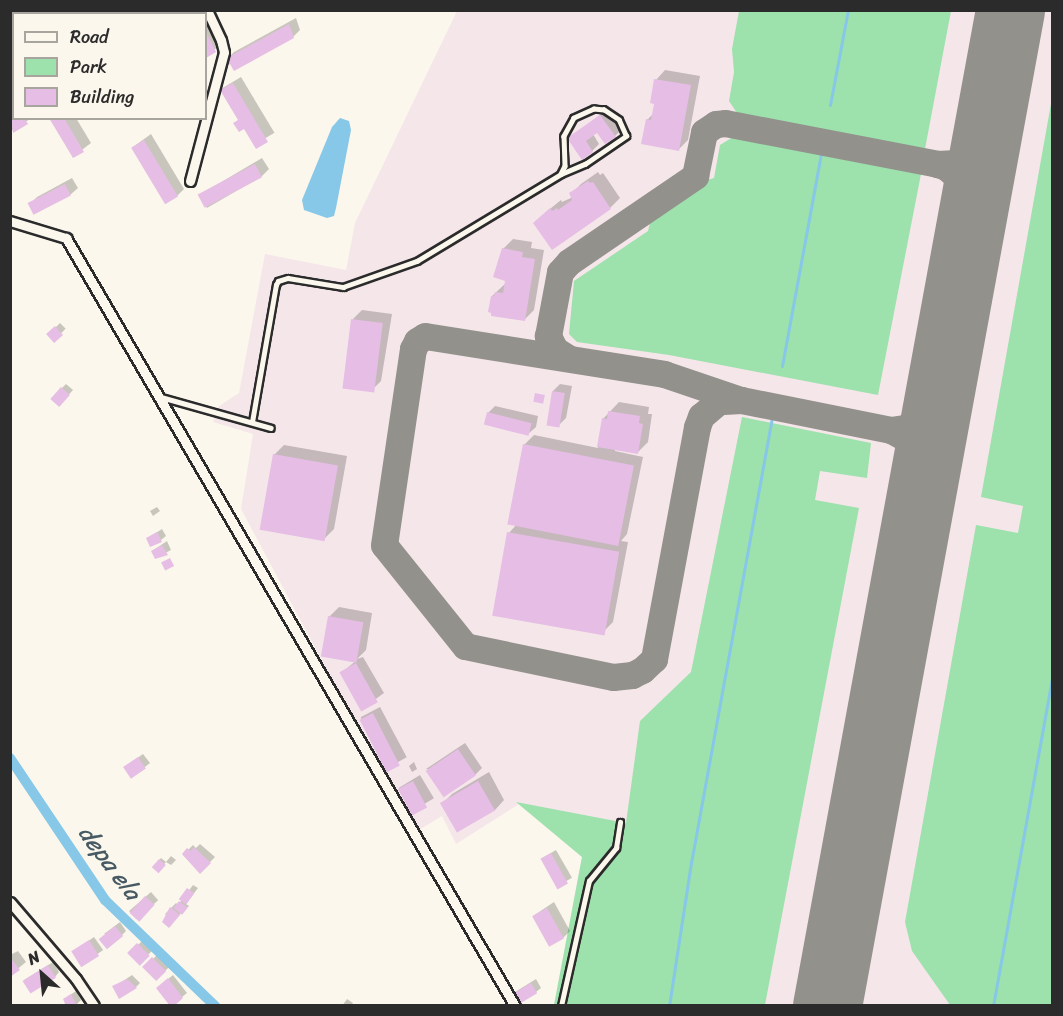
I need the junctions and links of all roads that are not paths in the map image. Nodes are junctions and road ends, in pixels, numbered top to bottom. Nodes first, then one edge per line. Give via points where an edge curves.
1 (207, 10) edge
2 (207, 116) edge
3 (206, 120) edge
4 (561, 174) junction
5 (190, 181) dead end
6 (10, 221) edge
7 (158, 396) junction
8 (252, 422) junction
9 (271, 428) dead end
10 (620, 822) dead end
11 (10, 902) edge
12 (94, 1005) edge
13 (515, 1005) edge
14 (561, 1005) edge

1 - 2 street via 224,52
3 - 5 street
4 - 4 lane via 585,164 626,136 619,120 604,110 594,109 574,118 564,136 565,166
4 - 8 lane via 398,269 343,287 288,278 278,281
6 - 7 street via 66,238
7 - 8 lane
7 - 13 street
8 - 9 lane
10 - 14 lane via 616,848 589,881
11 - 12 street

